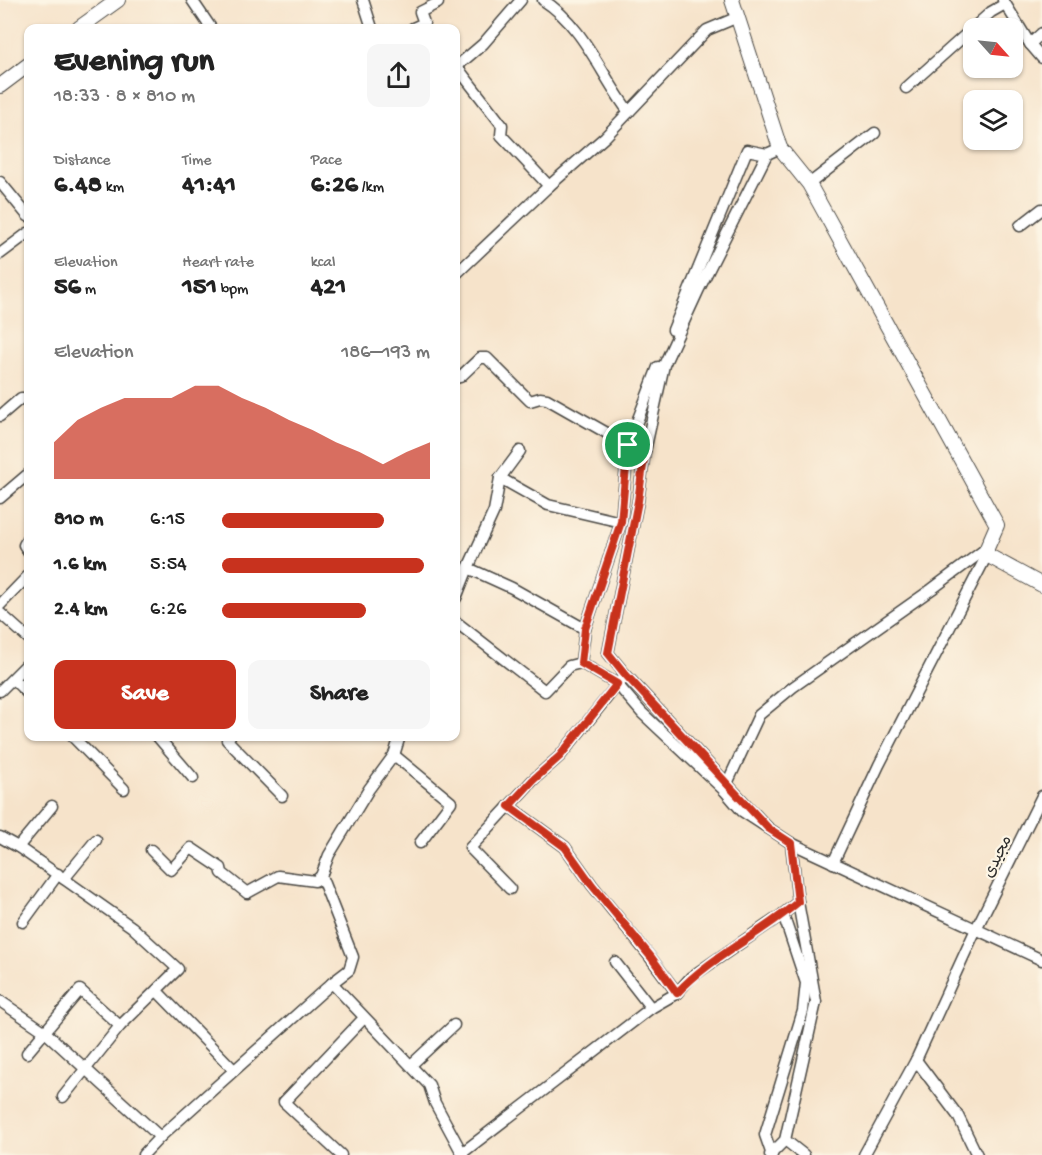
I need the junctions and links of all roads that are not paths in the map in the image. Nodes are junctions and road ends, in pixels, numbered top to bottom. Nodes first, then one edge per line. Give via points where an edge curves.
1 (118, 0) edge
2 (192, 0) edge
3 (363, 0) edge
4 (521, 0) edge
5 (543, 0) edge
6 (732, 0) edge
7 (1004, 2) edge
8 (438, 3) dead end
9 (738, 17) junction
10 (85, 24) edge
11 (209, 24) edge
12 (371, 24) edge
13 (422, 24) edge
14 (1042, 33) edge
15 (1030, 44) junction
16 (1042, 58) edge
17 (460, 64) edge
18 (24, 69) edge
19 (460, 71) edge
20 (0, 86) edge
21 (906, 88) dead end
22 (629, 112) junction
23 (875, 133) dead end
24 (780, 148) junction
25 (767, 154) junction
26 (0, 182) edge
27 (810, 184) junction
28 (549, 186) junction
29 (1042, 209) edge
30 (24, 211) edge
31 (1020, 226) dead end
32 (24, 236) edge
33 (0, 254) edge
34 (460, 270) edge
35 (460, 377) edge
36 (24, 398) edge
37 (0, 416) edge
38 (628, 445) junction
39 (520, 451) dead end
40 (645, 451) junction
41 (24, 478) edge
42 (500, 478) junction
43 (0, 498) edge
44 (621, 522) junction
45 (987, 551) junction
46 (468, 568) junction
47 (24, 580) edge
48 (1042, 585) edge
49 (460, 588) edge
50 (0, 605) edge
51 (0, 613) edge
52 (460, 624) edge
53 (585, 629) junction
54 (24, 634) edge
55 (581, 663) junction
56 (24, 667) edge
57 (625, 674) junction
58 (13, 679) junction
59 (617, 684) junction
60 (24, 690) edge
61 (0, 691) edge
62 (77, 741) edge
63 (161, 741) edge
64 (228, 741) edge
65 (398, 741) edge
66 (394, 755) junction
67 (193, 778) dead end
68 (725, 787) junction
69 (124, 789) dead end
70 (282, 796) dead end
71 (1042, 796) edge
72 (51, 806) dead end
73 (509, 806) junction
74 (729, 807) dead end
75 (742, 811) junction
76 (768, 828) junction
77 (0, 837) edge
78 (96, 840) dead end
79 (420, 843) dead end
80 (791, 843) junction
81 (18, 847) junction
82 (151, 850) dead end
83 (833, 863) junction
84 (61, 876) junction
85 (321, 876) junction
86 (510, 889) dead end
87 (798, 902) junction
88 (783, 914) junction
89 (23, 922) dead end
90 (976, 929) junction
91 (1042, 960) edge
92 (615, 962) dead end
93 (332, 982) junction
94 (157, 991) junction
95 (677, 993) junction
96 (0, 1001) edge
97 (651, 1008) junction
98 (364, 1018) junction
99 (454, 1025) dead end
100 (120, 1026) junction
101 (44, 1031) junction
102 (27, 1053) dead end
103 (916, 1060) junction
104 (411, 1065) junction
105 (86, 1068) junction
106 (234, 1070) junction
107 (63, 1097) dead end
108 (160, 1137) junction
109 (785, 1140) junction
110 (466, 1153) edge
111 (144, 1155) edge
112 (341, 1155) edge
113 (771, 1155) edge
114 (804, 1155) edge
115 (864, 1155) edge
116 (977, 1155) edge

1 - 10 street
2 - 11 street
3 - 12 street
4 - 17 street
5 - 22 street via 573,26
6 - 9 street
7 - 15 street
7 - 21 street
8 - 13 street via 420,12
9 - 22 street via 707,30
9 - 24 street
14 - 15 street
15 - 16 street
18 - 20 street
19 - 28 street via 502,125 501,135
22 - 28 street
23 - 27 street
24 - 25 street
24 - 27 street
25 - 38 street via 747,150
25 - 40 street via 664,365
26 - 30 street
27 - 45 street via 998,525
28 - 34 street
29 - 31 street
32 - 33 street
35 - 38 street via 480,358 487,358 530,401 547,399
36 - 37 street
38 - 40 street
38 - 44 street
39 - 42 street
40 - 57 street via 608,653
41 - 43 street
42 - 44 street via 548,505
42 - 46 street via 494,512
44 - 53 street
45 - 48 street
45 - 68 street via 759,715
45 - 83 street
46 - 49 street
46 - 53 street
47 - 50 street
51 - 54 street
52 - 55 street via 545,691 569,666
53 - 55 street
55 - 59 street
56 - 58 street
57 - 59 street
57 - 68 street
58 - 60 street
58 - 61 street
59 - 68 street via 642,713
59 - 73 street via 560,756
62 - 69 street
63 - 67 street
64 - 70 street
65 - 66 street
66 - 79 street via 451,802
66 - 85 street via 329,855
68 - 75 street
68 - 76 street
71 - 90 street, مجیدی
72 - 81 street
73 - 86 street via 470,849
73 - 95 street via 565,847
74 - 75 street
75 - 76 street
76 - 80 street
77 - 81 street
78 - 84 street
80 - 83 street
80 - 87 street
81 - 84 street
82 - 85 street via 171,870 191,848 221,868 247,894 278,876 315,881
83 - 90 street
84 - 89 street
84 - 94 street via 132,927 178,969
85 - 93 street via 352,957 349,970
87 - 88 street
87 - 109 street via 816,1002
88 - 95 street via 692,977
88 - 113 street via 806,983 803,1011 765,1135
90 - 91 street
90 - 103 street, مجیدی
92 - 97 street
93 - 98 street
93 - 106 street
94 - 100 street
94 - 106 street
95 - 97 street
96 - 101 street
97 - 110 street
98 - 104 street
98 - 112 street via 284,1102
99 - 104 street
100 - 101 street via 80,990
100 - 105 street
101 - 102 street
101 - 105 street
103 - 115 street, مجیدی
103 - 116 street via 958,1116
104 - 110 street via 429,1085 435,1103
105 - 107 street
105 - 108 street
106 - 108 street
108 - 111 street
109 - 113 street
109 - 114 street

